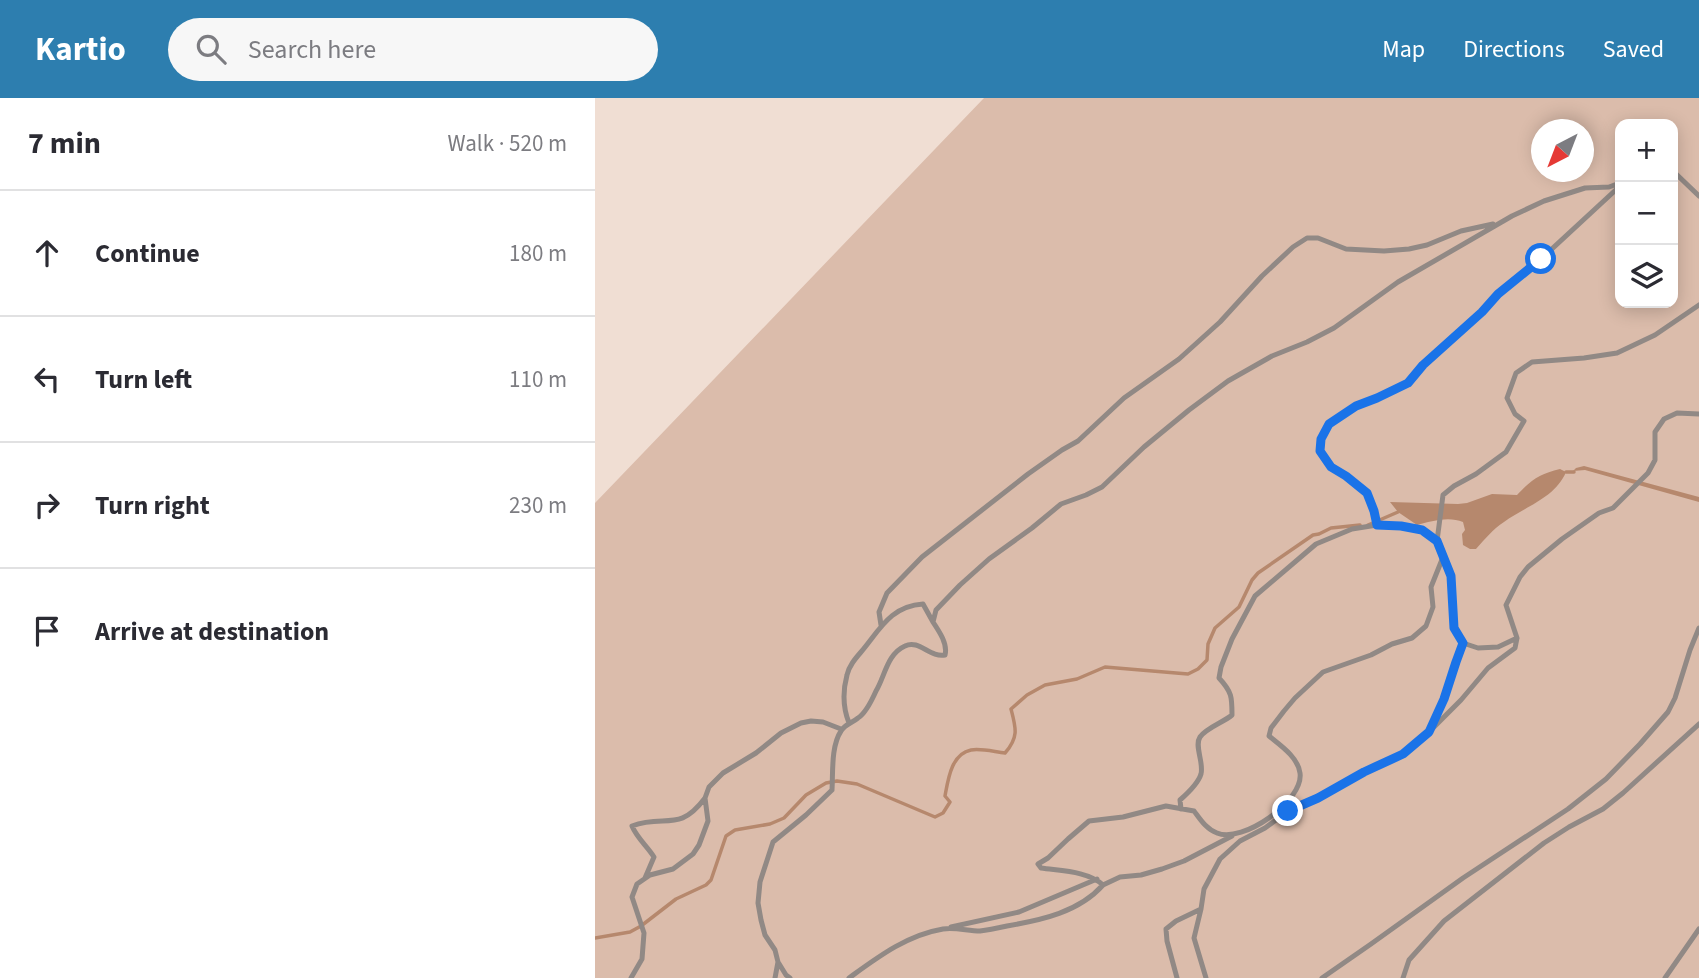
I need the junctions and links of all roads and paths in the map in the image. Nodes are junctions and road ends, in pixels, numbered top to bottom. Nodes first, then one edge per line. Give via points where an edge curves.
1 (1678, 176) edge
2 (1615, 185) edge
3 (1615, 189) edge
4 (1699, 196) edge
5 (1500, 222) junction
6 (1699, 305) edge
7 (1699, 414) edge
8 (1377, 525) junction
9 (1437, 541) junction
10 (1443, 557) junction
11 (933, 622) junction
12 (881, 625) junction
13 (1699, 628) edge
14 (1517, 638) junction
15 (1463, 643) junction
16 (849, 723) junction
17 (1699, 724) edge
18 (841, 729) junction
19 (1429, 732) junction
20 (705, 798) junction
21 (1181, 809) junction
22 (1238, 833) junction
23 (645, 878) junction
24 (1097, 879) junction
25 (1103, 885) junction
26 (1201, 909) junction
27 (946, 928) junction
28 (1699, 929) edge
29 (778, 962) junction
30 (849, 977) edge
31 (631, 978) edge
32 (775, 978) edge
33 (790, 978) edge
34 (1177, 978) edge
35 (1206, 978) edge
36 (1322, 978) edge
37 (1403, 978) edge
38 (1665, 978) edge

1 - 4 lane
2 - 5 lane via 1585,188
3 - 8 lane via 1408,383 1356,406 1329,424 1320,451 1331,467 1367,493
5 - 11 lane via 1398,282 1334,328 1228,381 1144,447 1102,487 1061,504 989,559 936,610
5 - 12 lane via 1409,249 1346,250 1318,238 1307,238 1293,247 1179,359 922,557 887,593 879,612
6 - 9 lane via 1655,335 1617,353 1532,362 1516,373 1507,398 1524,421 1506,452 1443,495
7 - 14 lane via 1677,413 1664,419 1655,432 1655,460 1648,473 1613,508 1599,513 1528,567 1506,605
8 - 9 lane via 1422,530
8 - 21 lane via 1352,529 1316,544 1255,596 1221,667 1219,678 1233,698 1232,715 1200,737 1201,776 1180,800
9 - 10 lane
10 - 15 lane via 1451,576 1454,628
10 - 22 lane via 1431,587 1433,607 1426,626 1412,638 1323,672 1271,728 1269,736 1300,772 1299,786 1284,806
11 - 12 lane via 923,604 912,604
11 - 16 lane via 947,649 945,655 916,645 897,651 860,717
12 - 16 lane via 848,672 844,690
13 - 36 lane via 1668,712 1606,779
14 - 15 lane via 1498,647
14 - 19 lane via 1515,649 1488,668
15 - 19 lane
16 - 18 lane
17 - 37 lane via 1603,809 1544,843 1444,921 1409,960
18 - 20 lane via 811,721 792,727 723,773
18 - 29 lane via 832,790 773,842 761,882 761,920
19 - 26 lane via 1403,754 1288,811 1240,841 1220,859
20 - 23 lane via 708,821 693,854 673,869
20 - 23 lane via 687,817 632,826 654,857
21 - 22 lane via 1193,811 1218,834
21 - 24 lane via 1166,806 1089,821 1038,864
22 - 25 lane via 1184,861
23 - 31 lane via 636,884 632,897 644,933 642,959
24 - 25 lane
24 - 27 lane via 1019,912
25 - 27 lane via 1071,909 1036,921 982,931
26 - 34 lane via 1166,929
26 - 35 lane via 1194,938
27 - 30 lane via 915,936
28 - 38 lane
29 - 32 lane
29 - 33 lane

